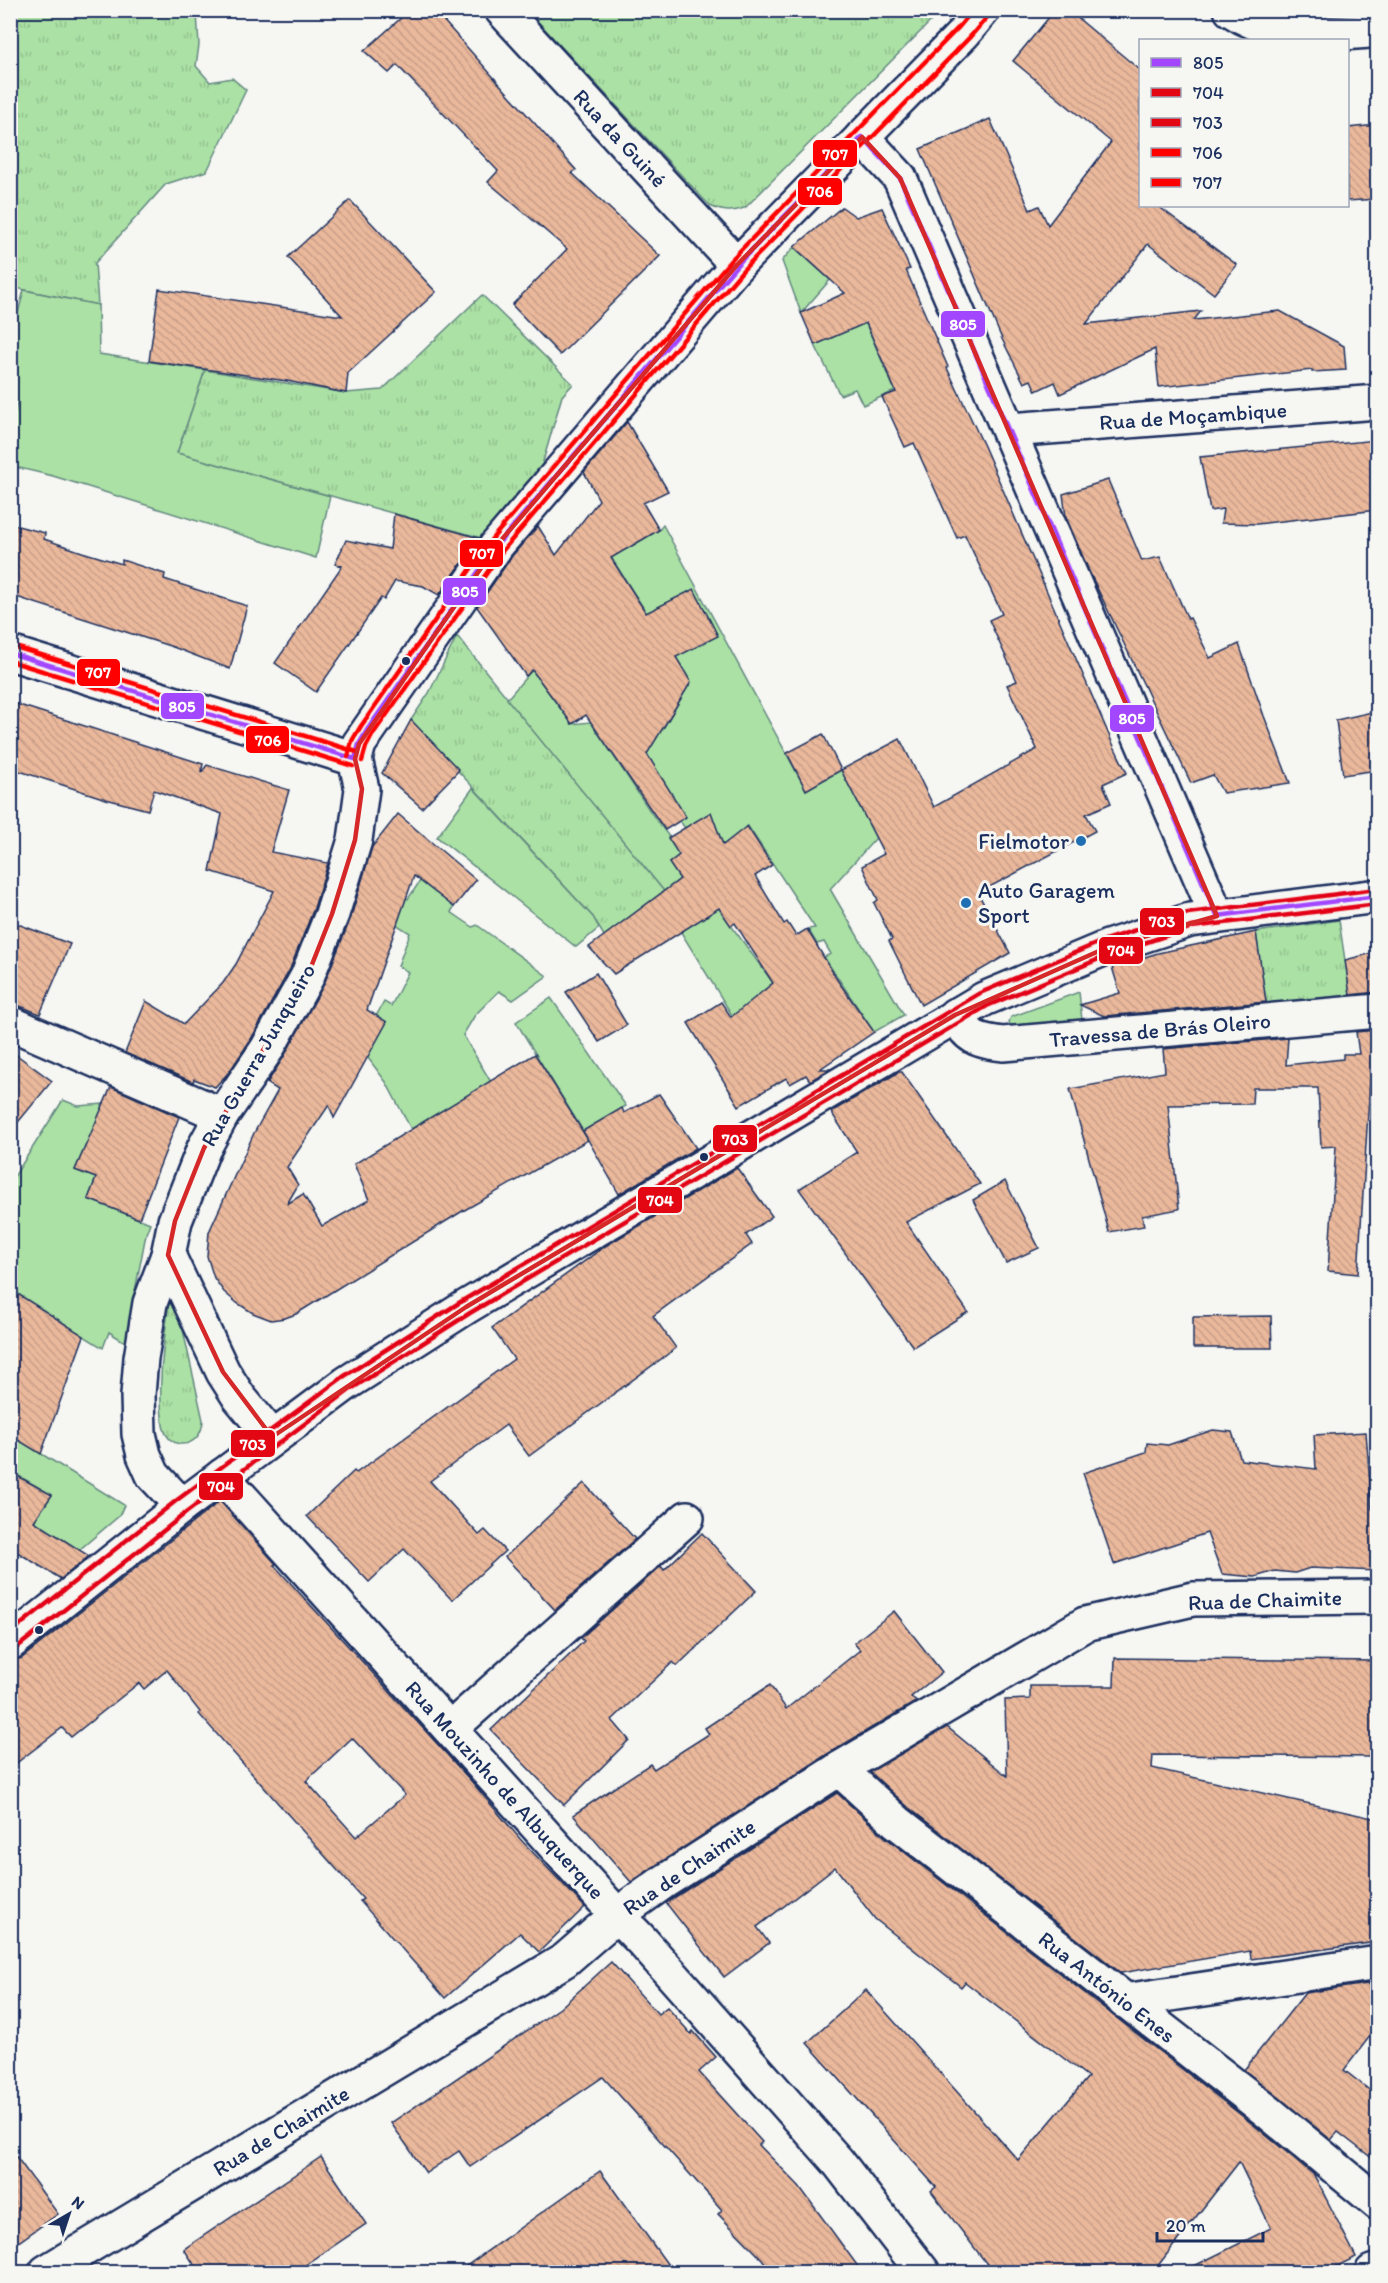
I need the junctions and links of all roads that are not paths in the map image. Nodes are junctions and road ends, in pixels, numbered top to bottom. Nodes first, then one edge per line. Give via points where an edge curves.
1 (502, 10) edge
2 (983, 10) edge
3 (1231, 10) edge
4 (1377, 30) edge
5 (862, 137) junction
6 (737, 265) junction
7 (1377, 402) edge
8 (1009, 430) junction
9 (10, 653) edge
10 (355, 759) junction
11 (1377, 896) edge
12 (1217, 916) junction
13 (1377, 1011) edge
14 (955, 1015) junction
15 (10, 1023) edge
16 (222, 1115) junction
17 (168, 1255) junction
18 (272, 1437) junction
19 (222, 1476) junction
20 (182, 1506) junction
21 (687, 1518) dead end
22 (1377, 1598) edge
23 (10, 1643) edge
24 (450, 1729) junction
25 (839, 1769) junction
26 (617, 1915) junction
27 (1377, 1963) edge
28 (1124, 2001) junction
29 (1377, 2203) edge
30 (1377, 2270) edge
31 (46, 2272) edge
32 (923, 2272) edge
33 (1372, 2272) edge

1 - 6 street, Rua da Guiné
2 - 5 street
3 - 4 street via 1280,32 1324,35
5 - 6 street
5 - 8 street via 900,178
6 - 10 street via 497,545 367,730
7 - 8 street, Rua de Moçambique
8 - 12 street
9 - 10 street
10 - 16 street, Rua Guerra Junqueiro via 362,789 355,840 332,914 307,977 267,1049
11 - 12 street
12 - 14 street via 1190,920 1108,947
13 - 14 street, Travessa de Brás Oleiro via 1002,1044 981,1041 966,1032
14 - 18 street via 466,1307 347,1383
15 - 16 street
16 - 17 street, Rua Guerra Junqueiro via 188,1183
17 - 18 street via 223,1372
17 - 20 street, Rua Guerra Junqueiro via 145,1329 138,1395 139,1434 153,1475
18 - 19 street
19 - 20 street
19 - 24 street, Rua Mouzinho de Albuquerque
20 - 23 street
21 - 24 street
22 - 25 street, Rua de Chaimite via 1193,1599 1085,1624
24 - 26 street, Rua Mouzinho de Albuquerque
25 - 26 street, Rua de Chaimite
25 - 28 street, Rua António Enes via 897,1822
26 - 31 street, Rua de Chaimite via 565,1960
26 - 32 street, Rua Mouzinho de Albuquerque via 838,2162
27 - 28 street
28 - 29 street, Rua António Enes via 1267,2111
30 - 33 street

